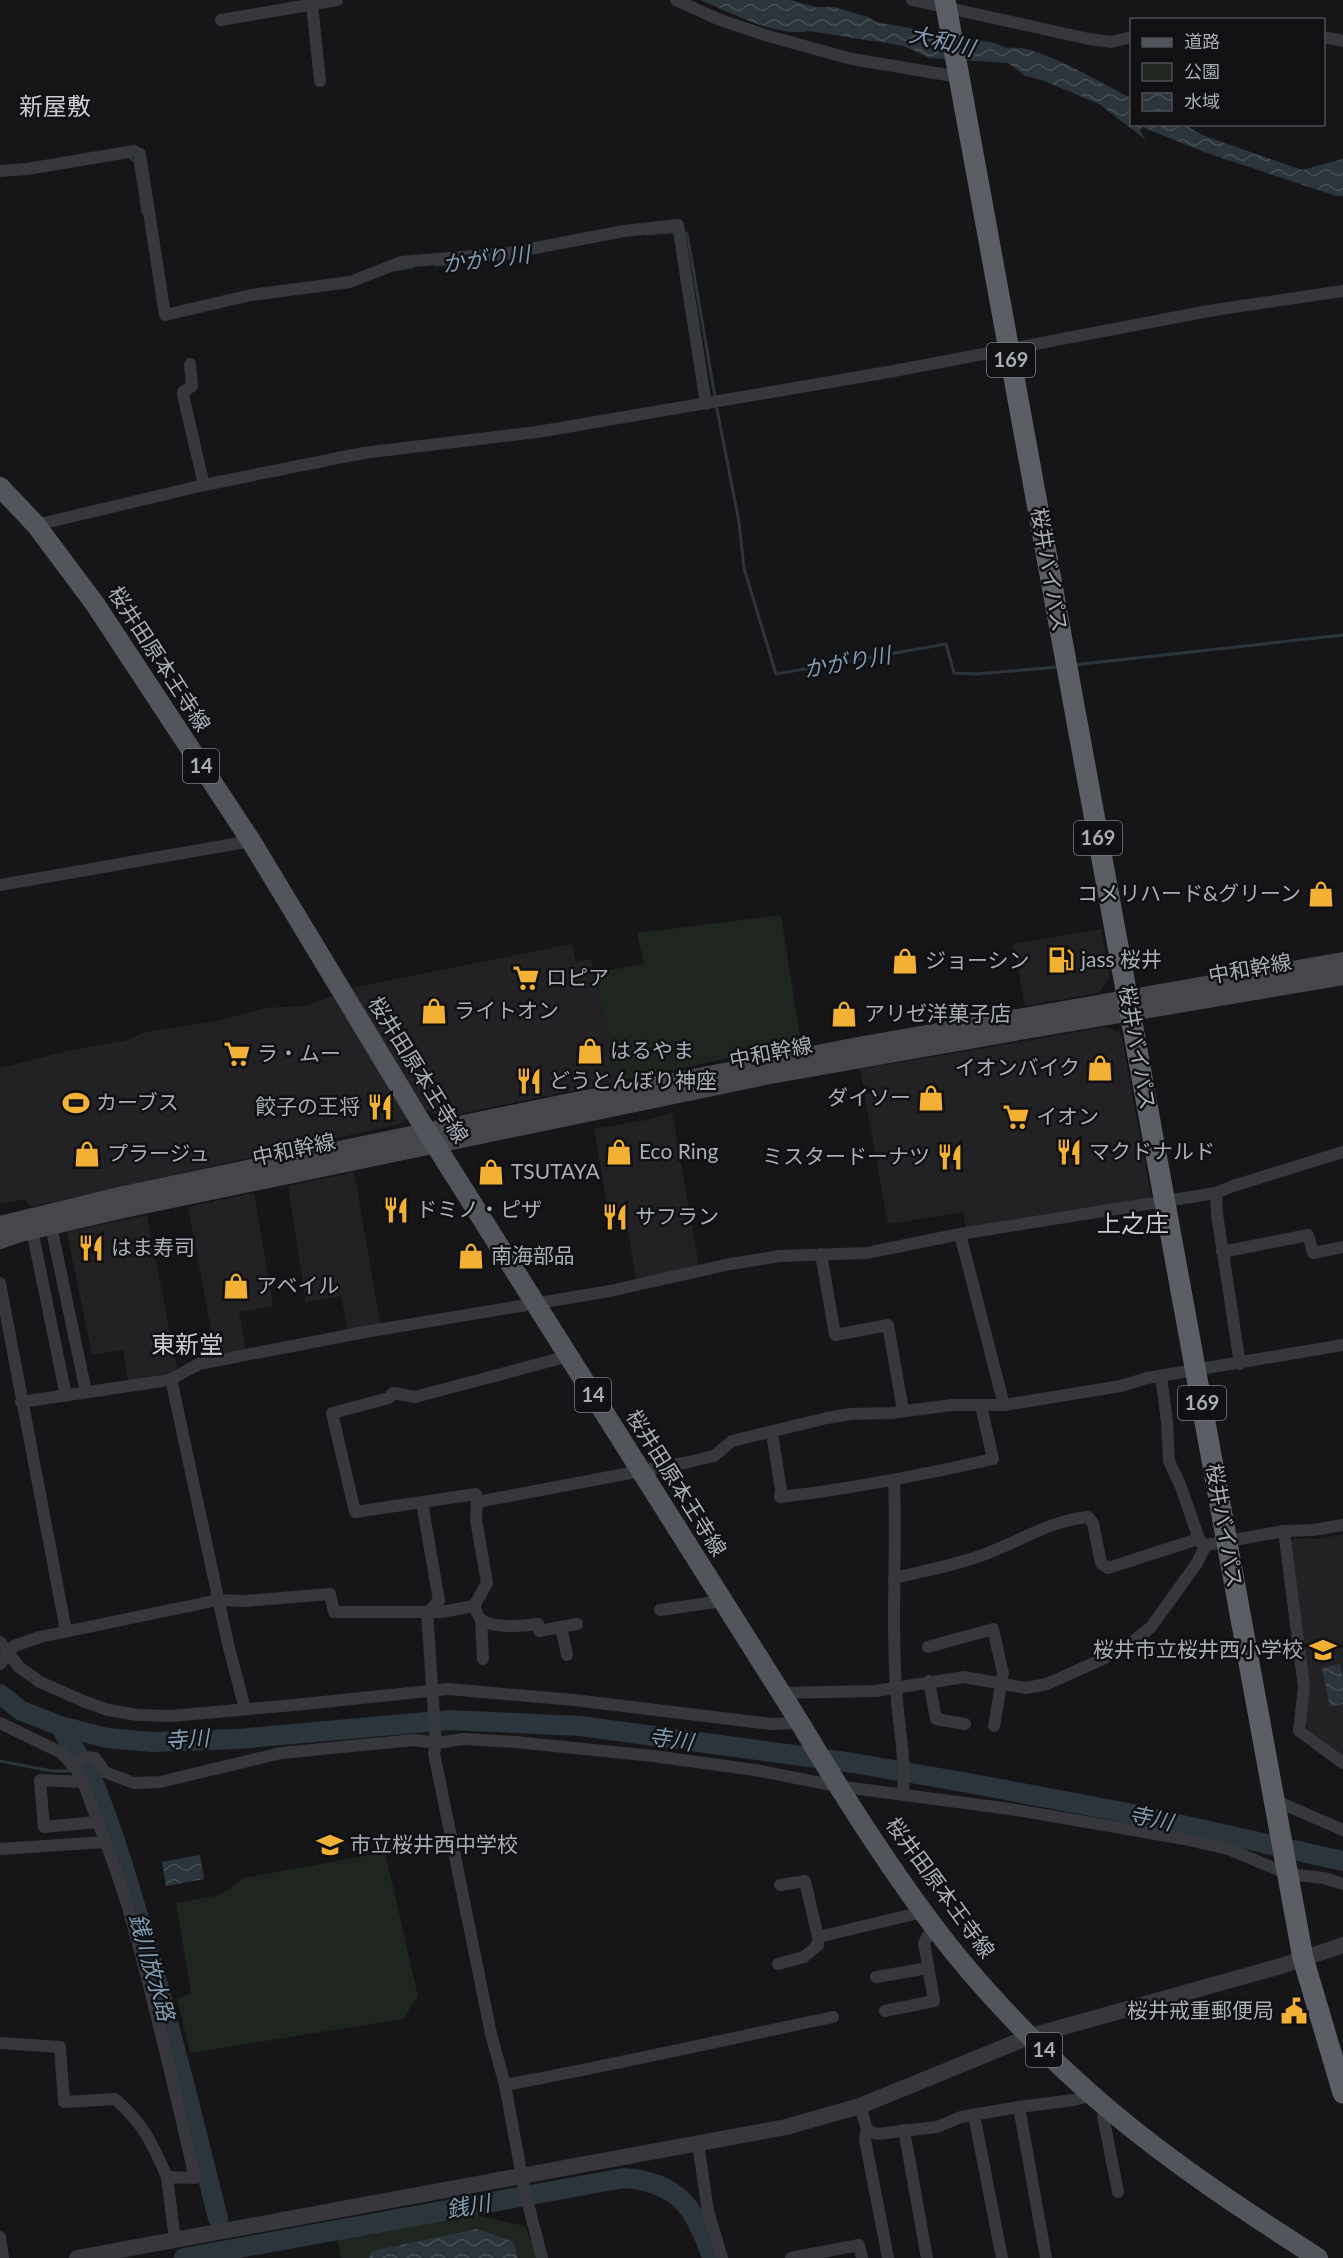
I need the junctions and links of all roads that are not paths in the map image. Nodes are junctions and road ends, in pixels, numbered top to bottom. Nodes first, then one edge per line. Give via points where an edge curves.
1 (337, 0) edge
2 (676, 0) edge
3 (912, 0) edge
4 (298, 3) edge
5 (312, 4) junction
6 (946, 10) edge
7 (221, 20) dead end
8 (1130, 37) edge
9 (1325, 38) edge
10 (1343, 42) edge
11 (958, 70) junction
12 (320, 81) dead end
13 (0, 171) edge
14 (1343, 291) edge
15 (1009, 348) junction
16 (190, 364) dead end
17 (706, 404) junction
18 (204, 485) junction
19 (0, 487) edge
20 (36, 525) junction
21 (251, 841) junction
22 (0, 885) edge
23 (1343, 961) edge
24 (1343, 976) edge
25 (1129, 1005) junction
26 (431, 1138) junction
27 (1343, 1152) edge
28 (1216, 1193) junction
29 (1165, 1201) junction
30 (0, 1225) edge
31 (51, 1226) junction
32 (33, 1230) junction
33 (960, 1234) junction
34 (0, 1240) edge
35 (1343, 1247) edge
36 (1222, 1252) junction
37 (821, 1254) junction
38 (0, 1283) edge
39 (536, 1304) junction
40 (1343, 1345) edge
41 (569, 1356) junction
42 (1240, 1364) junction
43 (1196, 1370) junction
44 (1161, 1376) junction
45 (171, 1379) junction
46 (86, 1392) junction
47 (66, 1396) junction
48 (21, 1402) junction
49 (1004, 1405) junction
50 (981, 1406) junction
51 (903, 1410) junction
52 (772, 1433) junction
53 (640, 1471) junction
54 (894, 1481) junction
55 (422, 1502) junction
56 (477, 1502) junction
57 (1343, 1526) edge
58 (1284, 1531) junction
59 (1210, 1541) junction
60 (894, 1578) junction
61 (218, 1600) junction
62 (722, 1601) junction
63 (474, 1606) junction
64 (660, 1610) dead end
65 (427, 1613) junction
66 (481, 1619) junction
67 (577, 1624) dead end
68 (561, 1627) junction
69 (66, 1631) junction
70 (0, 1642) edge
71 (928, 1647) dead end
72 (567, 1655) dead end
73 (4, 1659) edge
74 (483, 1659) dead end
75 (929, 1681) junction
76 (1002, 1684) junction
77 (896, 1688) junction
78 (779, 1693) junction
79 (431, 1695) junction
80 (245, 1709) junction
81 (0, 1723) edge
82 (965, 1724) dead end
83 (994, 1726) dead end
84 (802, 1727) junction
85 (435, 1740) junction
86 (1343, 1763) edge
87 (78, 1773) junction
88 (835, 1782) junction
89 (903, 1793) junction
90 (1275, 1804) junction
91 (98, 1822) junction
92 (1343, 1830) edge
93 (105, 1842) junction
94 (0, 1849) edge
95 (1287, 1872) junction
96 (1343, 1884) edge
97 (780, 1885) dead end
98 (928, 1919) junction
99 (818, 1937) junction
100 (1343, 1945) edge
101 (1303, 1958) junction
102 (778, 1964) dead end
103 (928, 1968) junction
104 (876, 1977) dead end
105 (885, 2011) dead end
106 (833, 2017) dead end
107 (1031, 2036) junction
108 (0, 2043) edge
109 (505, 2085) junction
110 (1343, 2093) edge
111 (1100, 2102) junction
112 (860, 2106) junction
113 (1019, 2107) junction
114 (974, 2115) junction
115 (867, 2130) junction
116 (904, 2130) junction
117 (698, 2144) junction
118 (167, 2177) junction
119 (523, 2182) junction
120 (1118, 2192) dead end
121 (0, 2236) edge
122 (175, 2240) junction
123 (3, 2258) edge
124 (77, 2258) edge
125 (542, 2258) edge
126 (722, 2258) edge
127 (791, 2258) edge
128 (862, 2258) edge
129 (888, 2258) edge
130 (927, 2258) edge
131 (1002, 2258) edge
132 (1046, 2258) edge
133 (1318, 2258) edge

1 - 5 street
2 - 11 street via 720,20 852,59
3 - 6 street
4 - 5 street
4 - 7 street
5 - 12 street
6 - 8 street via 1089,39 1111,42
6 - 11 highway, 桜井バイパス / 169
9 - 10 street
11 - 15 highway, 桜井バイパス / 169
13 - 17 street via 134,151 140,154 165,315 251,295 350,282 400,262 509,252 678,225
14 - 15 street
15 - 17 street
15 - 25 highway, 桜井バイパス / 169
16 - 18 street via 192,386 183,395
17 - 18 street via 537,432 363,453
18 - 20 street
19 - 20 main road, 桜井田原本王寺線 / 14
20 - 21 main road, 桜井田原本王寺線 / 14 via 95,604
21 - 22 street
21 - 26 main road, 桜井田原本王寺線 / 14
23 - 25 main road, 中和幹線
24 - 25 main road, 中和幹線
25 - 26 main road, 中和幹線
25 - 29 highway, 桜井バイパス / 169
26 - 30 main road, 中和幹線 via 134,1193
26 - 31 main road, 中和幹線
26 - 39 main road, 桜井田原本王寺線 / 14
27 - 28 street
28 - 29 street
28 - 36 street
29 - 33 street
29 - 43 highway, 桜井バイパス / 169
31 - 32 main road, 中和幹線
31 - 46 street
32 - 34 main road, 中和幹線
32 - 47 street
33 - 37 street via 867,1253
33 - 49 street
35 - 36 street via 1313,1253 1308,1235
36 - 42 street
37 - 39 street via 740,1263
37 - 51 street via 835,1335 888,1325
38 - 48 street
39 - 41 main road, 桜井田原本王寺線 / 14
39 - 45 street via 199,1364
40 - 42 street
41 - 53 main road, 桜井田原本王寺線 / 14
41 - 55 street via 415,1397 393,1393 389,1398 332,1413 356,1512
42 - 43 street
43 - 44 street
43 - 59 highway, 桜井バイパス / 169
44 - 49 street
44 - 59 street via 1169,1461
45 - 46 street
45 - 61 street
46 - 47 street
47 - 48 street
48 - 69 street
49 - 50 street
50 - 51 street
50 - 54 street via 993,1459
51 - 52 street via 827,1418
52 - 53 street via 732,1441 714,1456
52 - 54 street via 780,1497
53 - 56 street
53 - 62 main road, 桜井田原本王寺線 / 14
54 - 60 street
55 - 56 street via 476,1494
55 - 65 street via 439,1601
56 - 63 street via 476,1520 487,1583
57 - 58 street
58 - 59 street
58 - 86 street via 1304,1688 1299,1731
59 - 60 street via 1108,1568 1101,1563 1093,1523 1088,1517 1078,1518 980,1556
59 - 76 street via 1151,1627 1130,1644 1047,1684 1026,1688
59 - 90 highway, 桜井バイパス / 169
60 - 77 street
61 - 65 street via 330,1594 334,1612
61 - 69 street
61 - 80 street
62 - 64 street
62 - 78 main road, 桜井田原本王寺線 / 14
63 - 65 street
63 - 66 street
65 - 79 street
66 - 68 street via 521,1627 538,1624 539,1631
66 - 74 street
67 - 68 street
68 - 72 street
69 - 73 street via 14,1646
70 - 73 street
71 - 76 street via 993,1629
73 - 80 street via 40,1682 108,1710 171,1716
75 - 76 street via 964,1677
75 - 77 street
75 - 82 street via 936,1719
76 - 83 street
77 - 78 street
77 - 89 street
78 - 84 main road, 桜井田原本王寺線 / 14
79 - 80 street
79 - 84 street via 435,1689 448,1689
79 - 85 street
81 - 87 street via 60,1752
84 - 88 main road, 桜井田原本王寺線 / 14
85 - 87 street via 281,1753 160,1782 134,1783 105,1772 95,1758 87,1757
85 - 88 street via 564,1746
85 - 109 street via 434,1753 490,2034
87 - 91 street
87 - 91 street via 40,1780 44,1827
88 - 89 street
88 - 98 main road, 桜井田原本王寺線 / 14
89 - 95 street via 1179,1838 1228,1849
90 - 92 street
90 - 95 highway, 桜井バイパス / 169
91 - 93 street
93 - 94 street
93 - 118 street via 134,1928 195,2178
95 - 96 street
95 - 101 highway, 桜井バイパス / 169
97 - 99 street via 805,1881
98 - 99 street
98 - 103 street via 924,1943
98 - 107 main road, 桜井田原本王寺線 / 14
99 - 102 street via 818,1945 804,1957
100 - 101 street
101 - 107 street
101 - 110 highway, 桜井バイパス / 169
103 - 104 street
103 - 105 street via 933,2001
106 - 109 street
107 - 111 main road, 桜井田原本王寺線 / 14
107 - 112 street
108 - 118 street via 60,2047 64,2103 115,2099 148,2135
109 - 119 street
111 - 113 street via 1074,2100
111 - 120 street
111 - 133 main road, 桜井田原本王寺線 / 14 via 1228,2200
112 - 115 street
112 - 117 street via 786,2127
113 - 114 street
113 - 132 street
114 - 116 street via 937,2127
114 - 131 street
115 - 116 street via 877,2134
115 - 129 street via 865,2139
116 - 130 street
117 - 119 street
117 - 126 street via 708,2211
118 - 122 street
119 - 122 street
119 - 125 street
121 - 123 street
122 - 124 street
127 - 128 street via 859,2245

